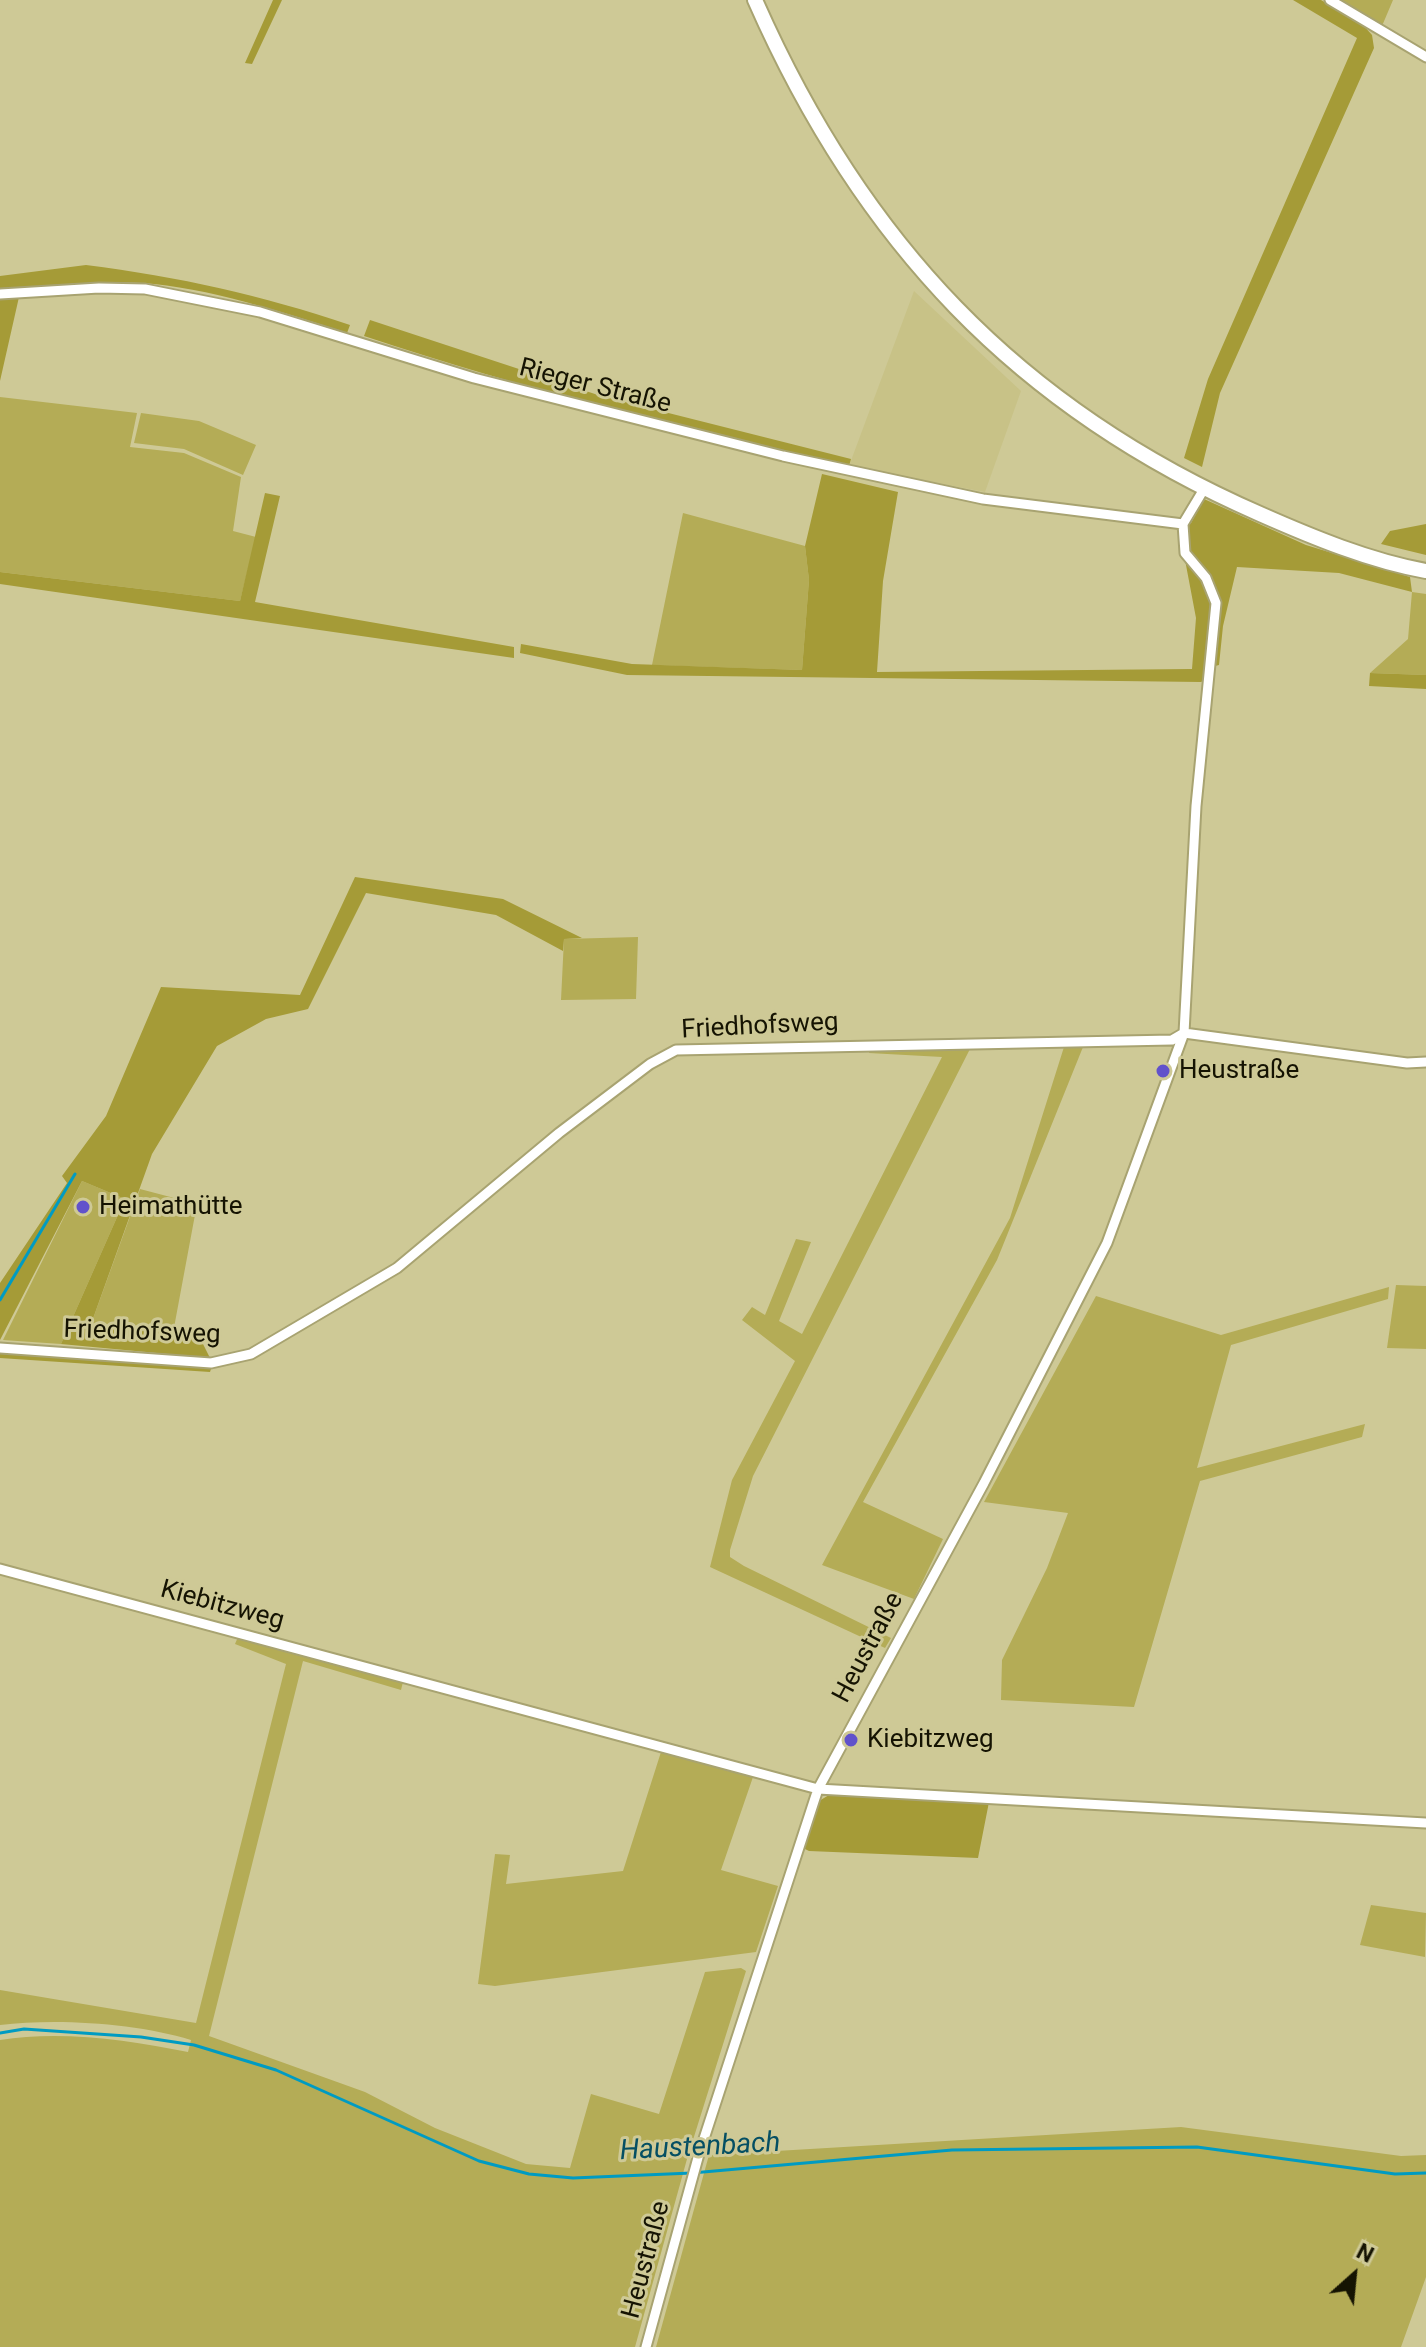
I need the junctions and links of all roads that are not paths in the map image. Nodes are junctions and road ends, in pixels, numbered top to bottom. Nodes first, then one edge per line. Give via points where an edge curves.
1 (755, 0) edge
2 (1330, 0) edge
3 (1426, 57) edge
4 (0, 294) edge
5 (1204, 489) junction
6 (1183, 524) junction
7 (1426, 571) edge
8 (1184, 1033) junction
9 (1426, 1062) edge
10 (0, 1348) edge
11 (0, 1569) edge
12 (818, 1789) junction
13 (1426, 1823) edge
14 (646, 2347) edge

1 - 5 main road via 787,74 866,203 936,288 1062,402
2 - 3 street
4 - 6 street, Rieger Straße via 145,289 260,312 474,378 783,456 983,499
5 - 6 street
5 - 7 main road via 1309,535
6 - 8 street, Heustraße via 1185,553 1206,578 1216,603 1196,806
8 - 9 street, Friedhofsweg
8 - 10 street, Friedhofsweg via 1172,1040 676,1050 559,1133 397,1268 251,1354 211,1363
8 - 12 street, Heustraße via 1107,1243
11 - 12 street, Kiebitzweg
12 - 13 street, Kiebitzweg
12 - 14 street, Heustraße via 699,2154

